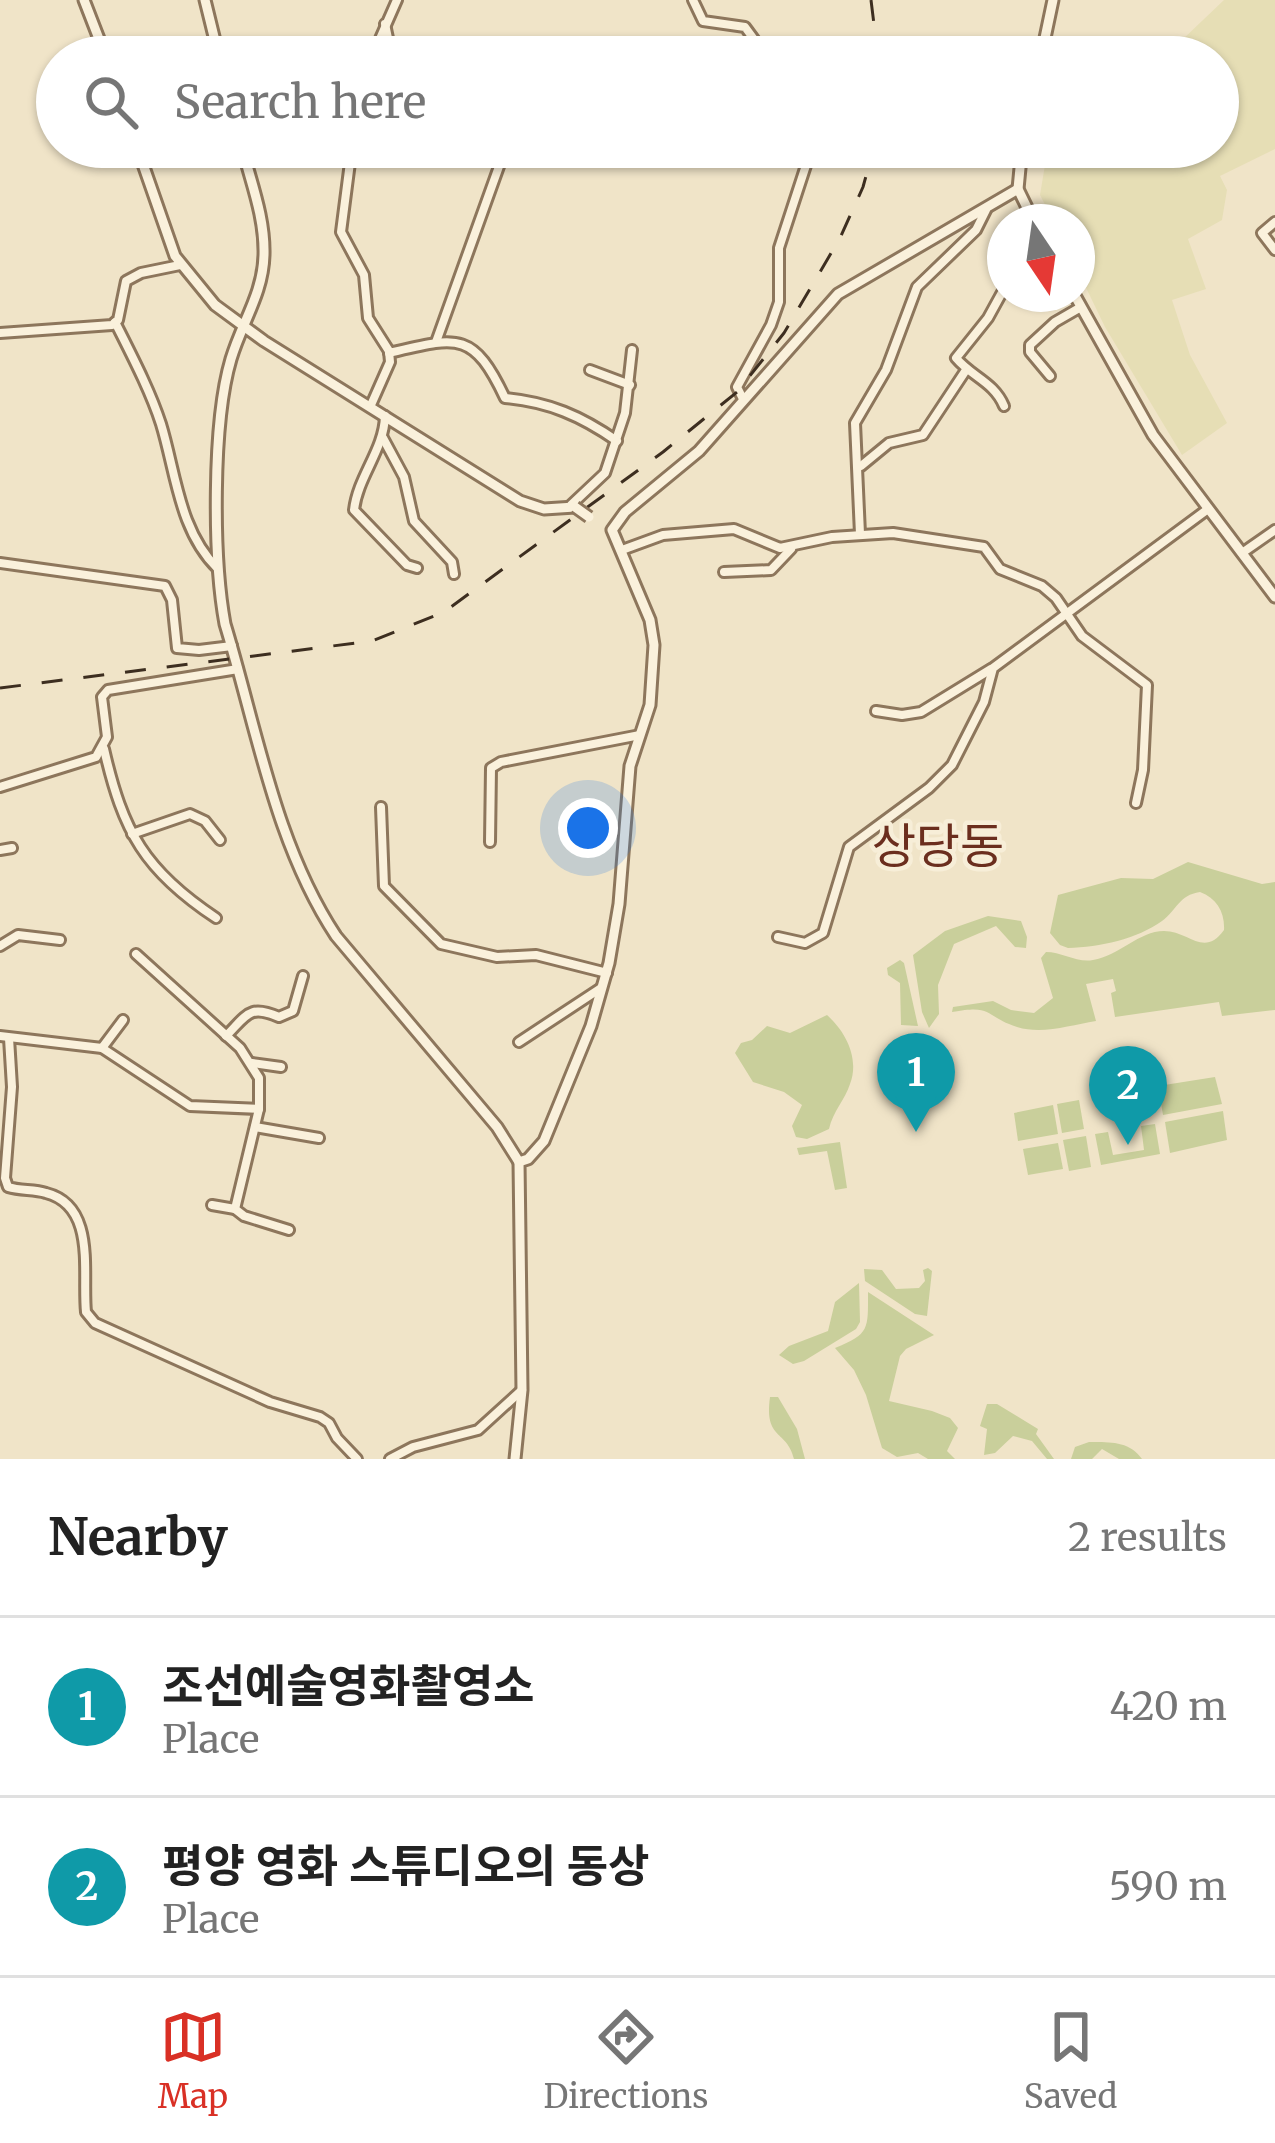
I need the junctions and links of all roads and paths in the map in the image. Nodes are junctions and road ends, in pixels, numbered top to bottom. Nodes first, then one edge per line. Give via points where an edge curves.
1 (84, 0) edge
2 (205, 0) edge
3 (398, 0) edge
4 (693, 0) edge
5 (1053, 0) edge
6 (385, 24) junction
7 (98, 36) edge
8 (214, 36) edge
9 (380, 36) edge
10 (388, 36) edge
11 (752, 36) edge
12 (1045, 36) edge
13 (145, 168) edge
14 (247, 168) edge
15 (349, 168) edge
16 (498, 168) edge
17 (805, 168) edge
18 (1020, 168) edge
19 (1018, 189) junction
20 (1025, 204) edge
21 (986, 210) junction
22 (1275, 222) edge
23 (1275, 250) edge
24 (180, 265) junction
25 (991, 312) edge
26 (1072, 312) edge
27 (1084, 312) edge
28 (115, 322) junction
29 (244, 328) junction
30 (0, 333) edge
31 (436, 342) junction
32 (632, 350) dead end
33 (389, 353) junction
34 (590, 370) dead end
35 (966, 370) junction
36 (1050, 376) dead end
37 (630, 385) junction
38 (743, 399) junction
39 (371, 405) junction
40 (1004, 406) dead end
41 (385, 415) junction
42 (382, 437) junction
43 (616, 441) junction
44 (860, 467) junction
45 (573, 506) junction
46 (1208, 509) junction
47 (613, 530) junction
48 (1275, 530) edge
49 (860, 533) junction
50 (791, 548) junction
51 (622, 550) junction
52 (1242, 553) junction
53 (0, 563) edge
54 (417, 568) dead end
55 (218, 569) junction
56 (724, 572) dead end
57 (454, 574) dead end
58 (1275, 596) edge
59 (1066, 612) junction
60 (232, 646) junction
61 (993, 668) junction
62 (238, 669) junction
63 (876, 711) dead end
64 (642, 735) junction
65 (104, 748) junction
66 (0, 788) edge
67 (1136, 803) dead end
68 (381, 807) dead end
69 (132, 834) junction
70 (220, 840) dead end
71 (490, 842) dead end
72 (12, 848) dead end
73 (0, 850) edge
74 (216, 918) dead end
75 (778, 937) dead end
76 (60, 940) dead end
77 (0, 946) edge
78 (136, 954) dead end
79 (607, 973) junction
80 (303, 976) dead end
81 (602, 988) junction
82 (123, 1020) dead end
83 (226, 1036) junction
84 (4, 1037) edge
85 (519, 1042) dead end
86 (102, 1048) junction
87 (251, 1062) junction
88 (281, 1067) dead end
89 (259, 1109) junction
90 (255, 1126) junction
91 (320, 1138) dead end
92 (519, 1162) junction
93 (212, 1204) dead end
94 (236, 1209) junction
95 (289, 1230) dead end
96 (522, 1390) junction
97 (357, 1459) edge
98 (390, 1459) edge
99 (515, 1459) edge

1 - 7 street
2 - 8 street
3 - 6 street
4 - 11 street via 703,22 745,26
5 - 12 street
6 - 9 street
6 - 10 street
13 - 24 street
14 - 29 street via 264,237 262,280
15 - 33 street via 341,232 364,275 368,319
16 - 31 street
17 - 38 street via 779,248 779,302 739,380
18 - 19 street
19 - 20 street
19 - 21 street
21 - 38 street via 838,294
21 - 44 street via 913,296 886,370 855,423
22 - 23 street via 1262,232
24 - 28 street via 126,281
24 - 29 street
25 - 35 street via 958,352
26 - 36 street via 1030,345
27 - 46 street via 1153,435
28 - 30 street
28 - 55 street via 161,426 183,511
29 - 39 street
29 - 55 street via 220,424
31 - 33 street
31 - 43 street via 482,354 505,398 576,414
32 - 37 street
33 - 39 street
34 - 37 street
35 - 40 street
35 - 44 street via 923,435 889,443
37 - 43 street
38 - 47 street
39 - 41 street
41 - 42 street
41 - 45 street via 530,506
42 - 54 street via 354,510
42 - 57 street via 404,477 414,521
43 - 45 street via 605,472
44 - 49 street
45 - 47 street, bridge
46 - 52 street
46 - 59 street
47 - 51 street
48 - 52 street
49 - 50 street
49 - 59 street via 984,548 1000,569 1042,586
50 - 51 street via 734,529 663,535
50 - 56 street via 771,570
51 - 64 street via 654,645
52 - 58 street
53 - 60 street via 165,586 177,648
55 - 60 street
59 - 61 street
59 - 67 street via 1082,636 1147,685
60 - 62 street
61 - 63 street via 921,712
61 - 75 street via 952,765 849,847 823,933 805,943
62 - 65 street via 108,690
62 - 92 street via 287,838 316,907
64 - 71 street via 491,768
64 - 79 street via 630,766
65 - 66 street
65 - 69 street
68 - 79 street via 384,886 441,944
69 - 70 street via 190,814
69 - 74 street via 170,885
72 - 73 street
76 - 77 street via 18,935
78 - 83 street
79 - 81 street
80 - 83 street via 293,1011 251,1012
81 - 85 street
81 - 92 street via 544,1141
82 - 86 street
83 - 87 street
84 - 86 street
84 - 97 street via 11,1125 5,1178 14,1190 59,1200 82,1226 86,1312 95,1323 320,1417
86 - 89 street via 190,1106
87 - 88 street
87 - 89 street
89 - 90 street
90 - 91 street
90 - 94 street
92 - 96 street
93 - 94 street
94 - 95 street
96 - 98 street via 478,1430
96 - 99 street

